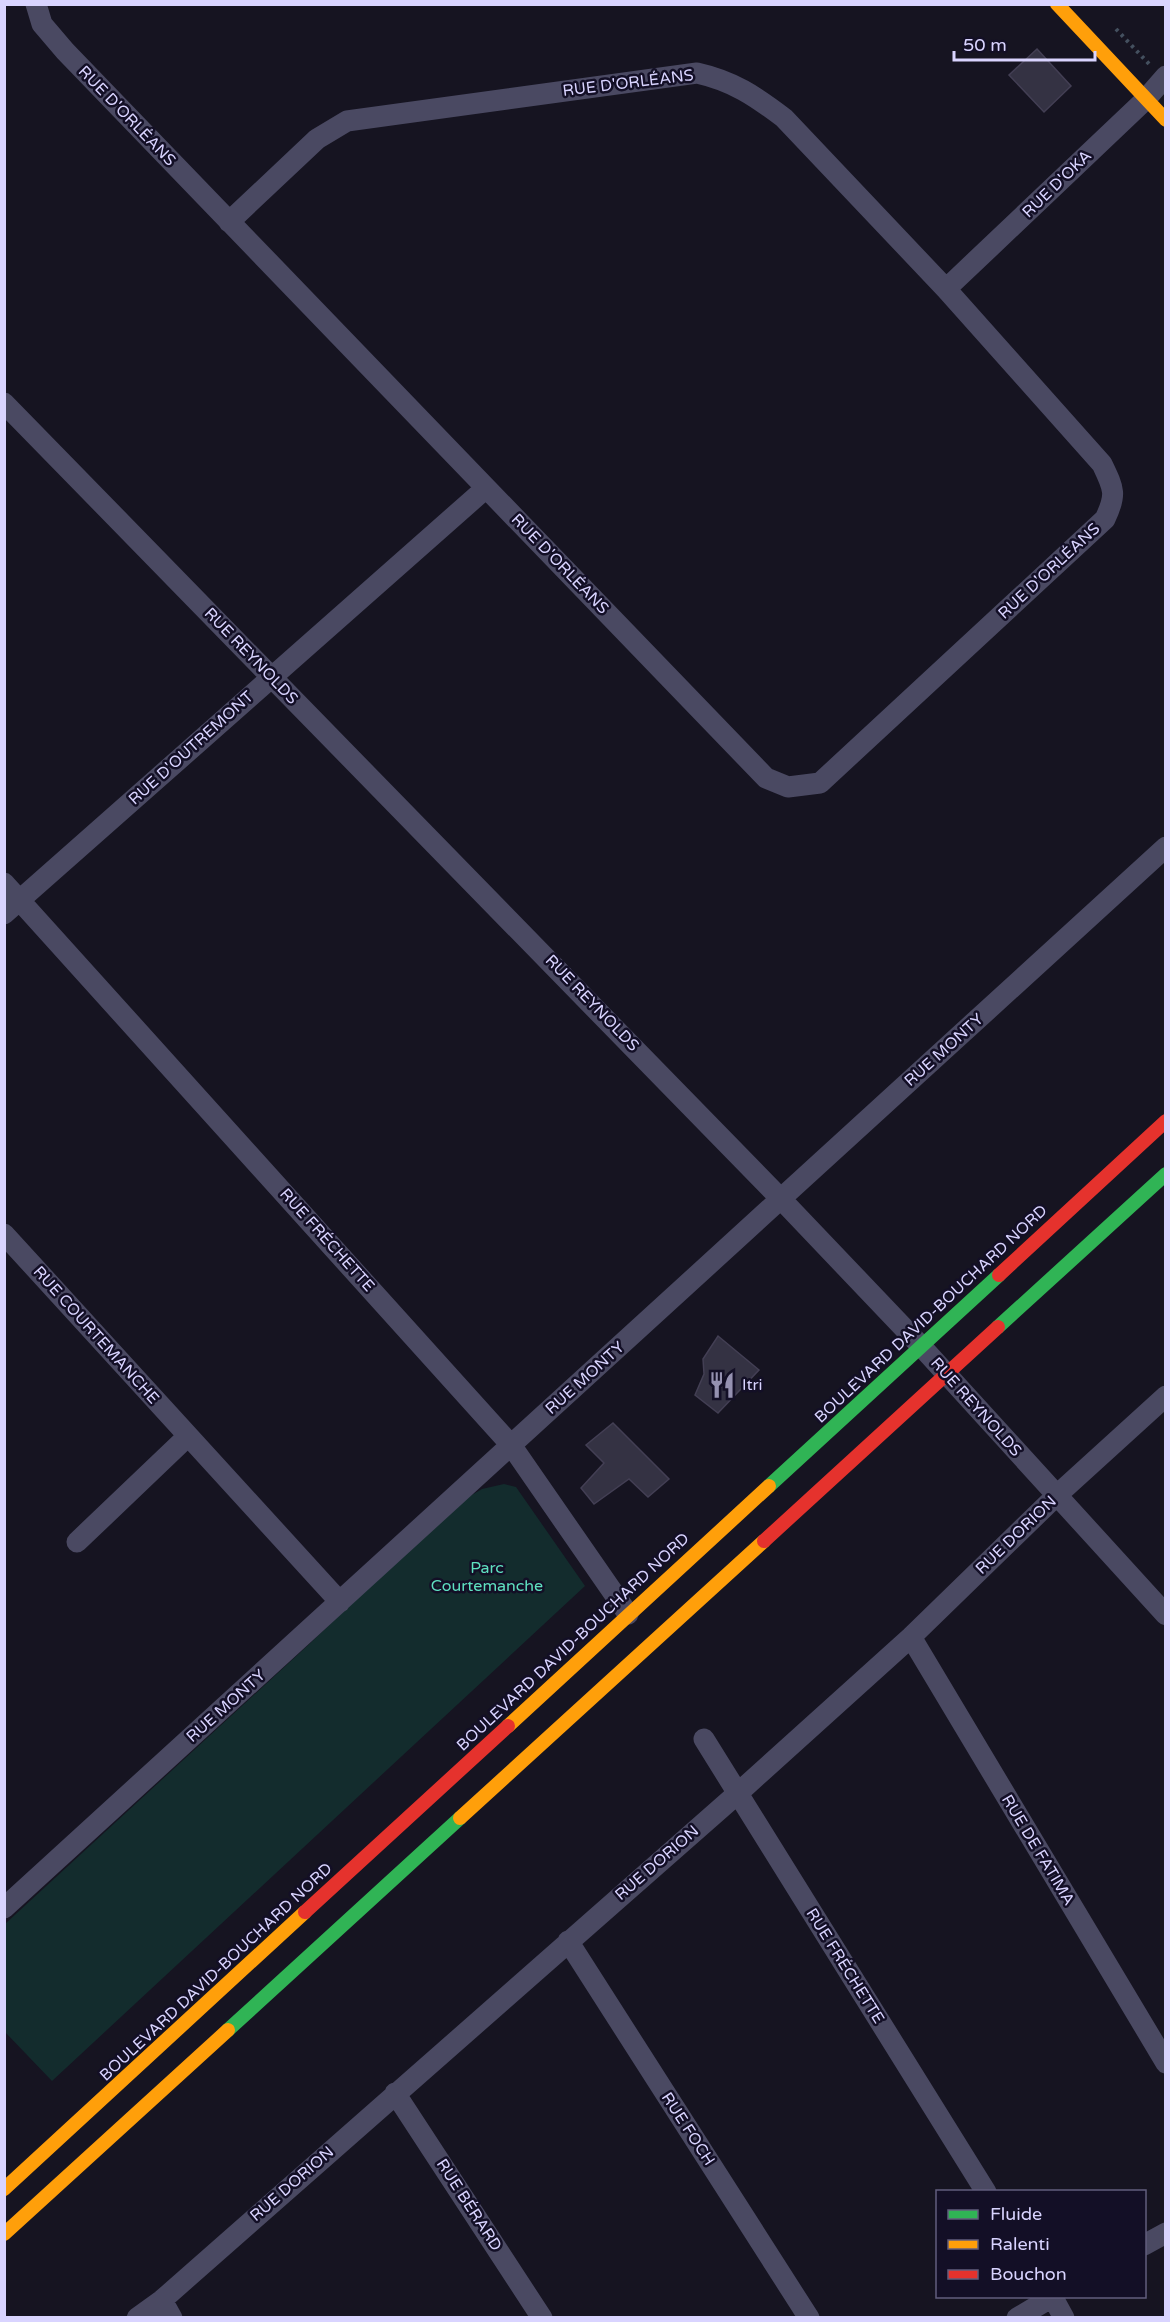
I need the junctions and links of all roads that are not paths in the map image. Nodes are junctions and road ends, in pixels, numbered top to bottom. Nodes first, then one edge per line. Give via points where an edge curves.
1 (36, 4) edge
2 (1057, 4) edge
3 (1165, 77) edge
4 (1145, 100) junction
5 (1166, 120) edge
6 (229, 222) junction
7 (946, 289) junction
8 (4, 403) edge
9 (486, 488) junction
10 (271, 678) junction
11 (1166, 847) edge
12 (4, 883) edge
13 (21, 899) junction
14 (4, 914) edge
15 (1166, 1121) edge
16 (1166, 1174) edge
17 (781, 1199) junction
18 (4, 1234) edge
19 (921, 1346) junction
20 (946, 1373) junction
21 (1166, 1396) edge
22 (188, 1436) junction
23 (511, 1445) junction
24 (1056, 1496) junction
25 (77, 1542) dead end
26 (340, 1602) junction
27 (628, 1614) junction
28 (1166, 1615) edge
29 (911, 1637) junction
30 (704, 1739) dead end
31 (737, 1794) junction
32 (4, 1908) edge
33 (568, 1941) junction
34 (1166, 2063) edge
35 (395, 2093) junction
36 (4, 2189) edge
37 (985, 2190) edge
38 (1166, 2233) edge
39 (4, 2234) edge
40 (1146, 2244) edge
41 (1051, 2298) edge
42 (1054, 2298) edge
43 (167, 2309) edge
44 (137, 2318) edge
45 (542, 2318) edge
46 (809, 2318) edge
47 (1017, 2318) edge
48 (1064, 2318) edge

1 - 6 street, RUE D'ORLÉANS via 42,24 65,51
2 - 4 main road
3 - 4 street, RUE D'OKA
4 - 5 main road
4 - 7 street, RUE D'OKA
6 - 7 street, RUE D'ORLÉANS via 317,139 347,121 697,73 724,80 784,118
6 - 9 street, RUE D'ORLÉANS
7 - 9 street, RUE D'ORLÉANS via 1101,464 1112,484 1114,499 1105,519 820,783 788,788 766,778
8 - 10 street, RUE REYNOLDS
9 - 10 street, RUE D'OUTREMONT
10 - 13 street, RUE D'OUTREMONT
10 - 17 street, RUE REYNOLDS
11 - 17 street, RUE MONTY
12 - 13 street, RUE FRÉCHETTE
13 - 14 street, RUE D'OUTREMONT
13 - 23 street, RUE FRÉCHETTE
15 - 19 main road, BOULEVARD DAVID-BOUCHARD NORD
16 - 20 main road
17 - 19 street, RUE REYNOLDS
17 - 23 street, RUE MONTY
18 - 22 street, RUE COURTEMANCHE
19 - 20 street, RUE REYNOLDS
19 - 27 main road, BOULEVARD DAVID-BOUCHARD NORD
20 - 24 street, RUE REYNOLDS
20 - 39 main road
21 - 24 street, RUE DORION
22 - 25 street
22 - 26 street, RUE COURTEMANCHE
23 - 26 street, RUE MONTY
23 - 27 street, RUE FRÉCHETTE
24 - 28 street, RUE REYNOLDS
24 - 29 street, RUE DORION
26 - 32 street, RUE MONTY
27 - 36 main road, BOULEVARD DAVID-BOUCHARD NORD
29 - 31 street, RUE DORION
29 - 34 street, RUE DE FATIMA
30 - 31 street, RUE FRÉCHETTE
31 - 33 street, RUE DORION
31 - 37 street, RUE FRÉCHETTE
33 - 35 street, RUE DORION
33 - 46 street, RUE FOCH
35 - 43 street, RUE DORION
35 - 45 street, RUE BÉRARD
38 - 40 street
41 - 47 street
42 - 48 street
43 - 44 street, RUE DORION

